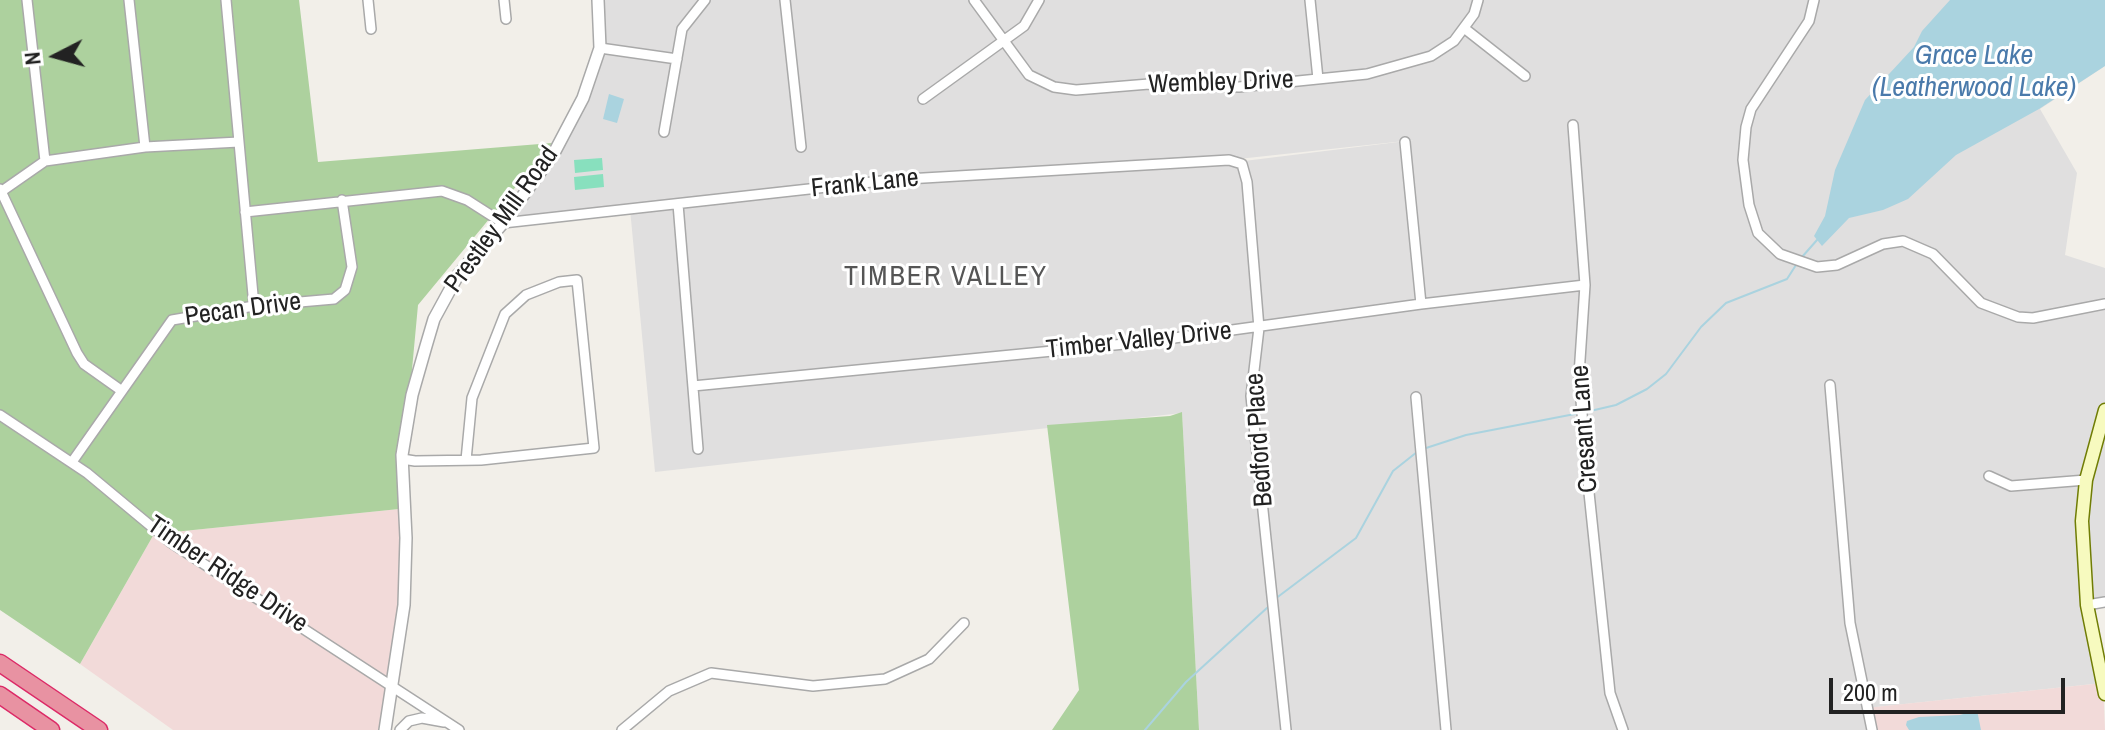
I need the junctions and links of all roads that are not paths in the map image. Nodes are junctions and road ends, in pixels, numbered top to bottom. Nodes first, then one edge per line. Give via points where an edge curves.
1 (27, 0) edge
2 (129, 0) edge
3 (226, 0) edge
4 (368, 0) edge
5 (504, 0) edge
6 (598, 0) edge
7 (705, 0) edge
8 (785, 0) edge
9 (974, 0) edge
10 (1039, 0) edge
11 (1310, 0) edge
12 (1478, 0) edge
13 (1814, 0) edge
14 (506, 19) dead end
15 (1464, 28) junction
16 (371, 29) dead end
17 (1005, 41) junction
18 (600, 48) junction
19 (677, 59) junction
20 (1525, 76) dead end
21 (1318, 79) junction
22 (923, 99) dead end
23 (1573, 125) dead end
24 (664, 132) dead end
25 (239, 142) junction
26 (1405, 142) dead end
27 (145, 147) junction
28 (801, 147) dead end
29 (1229, 160) joint
30 (45, 161) junction
31 (1, 190) edge
32 (342, 200) junction
33 (678, 204) junction
34 (245, 212) junction
35 (503, 223) junction
36 (1585, 285) junction
37 (1421, 304) junction
38 (2105, 304) edge
39 (254, 306) junction
40 (1259, 328) junction
41 (1830, 385) dead end
42 (693, 386) junction
43 (122, 391) junction
44 (1416, 397) dead end
45 (2105, 410) edge
46 (0, 415) edge
47 (698, 449) dead end
48 (402, 459) junction
49 (466, 460) junction
50 (72, 462) junction
51 (1989, 476) dead end
52 (2086, 480) junction
53 (2105, 602) edge
54 (2087, 605) junction
55 (964, 623) dead end
56 (0, 663) edge
57 (390, 683) junction
58 (2105, 694) edge
59 (0, 695) edge
60 (448, 723) junction
61 (51, 730) edge
62 (99, 730) edge
63 (385, 730) edge
64 (400, 730) edge
65 (459, 730) edge
66 (622, 730) edge
67 (1286, 730) edge
68 (1446, 730) edge
69 (1623, 730) edge
70 (1872, 730) edge

1 - 30 street
2 - 27 street
3 - 25 street
4 - 16 street
5 - 14 street
6 - 18 street, Prestley Mill Road
7 - 19 street via 682,29
8 - 28 street
9 - 17 street, Wembley Drive
10 - 17 street via 1024,26
11 - 21 street
12 - 15 street, Wembley Drive
13 - 38 street via 1809,21 1751,109 1746,127 1743,160 1758,233 1780,254 1817,267 1903,241 1933,254 1981,303 2018,317
15 - 20 street
15 - 21 street, Wembley Drive via 1431,56 1367,74
17 - 21 street, Wembley Drive via 1029,75 1076,90 1149,84 1239,87
17 - 22 street
18 - 19 street
18 - 35 street, Prestley Mill Road via 583,98 554,153
19 - 24 street
23 - 36 street, Cresant Lane
25 - 27 street
25 - 34 street
26 - 37 street
27 - 30 street
29 - 33 street, Frank Lane via 890,180
29 - 40 street, Bedford Place via 1242,164 1247,182
30 - 31 street
31 - 43 street via 77,353
32 - 34 street
32 - 35 street via 442,191
32 - 39 street, Pecan Drive via 352,267 345,290 334,299
33 - 35 street, Frank Lane
33 - 42 street
34 - 39 street
35 - 48 street, Prestley Mill Road via 458,275 434,319 412,395
36 - 37 street, Timber Valley Drive
36 - 69 street, Cresant Lane via 1579,375 1587,474 1610,693
37 - 40 street, Timber Valley Drive
39 - 43 street, Pecan Drive via 172,320
40 - 42 street, Timber Valley Drive
40 - 67 street, Bedford Place via 1251,396
41 - 70 street via 1850,623
42 - 47 street
43 - 50 street, Pecan Drive
44 - 68 street
45 - 52 main road
46 - 50 street, Timber Ridge Drive
48 - 49 street
48 - 57 street, Prestley Mill Road via 404,605
49 - 49 street via 594,448 577,280 533,291 505,314 472,398
50 - 57 street, Timber Ridge Drive via 170,542
51 - 52 street via 2011,486
52 - 54 main road via 2082,521
53 - 54 street
54 - 58 main road
55 - 66 street via 929,659 885,679 813,686 711,673 669,691
56 - 62 highway
57 - 60 street, Timber Ridge Drive
57 - 63 street, Prestley Mill Road
59 - 61 highway
60 - 64 street via 422,718
60 - 65 street, Timber Ridge Drive

